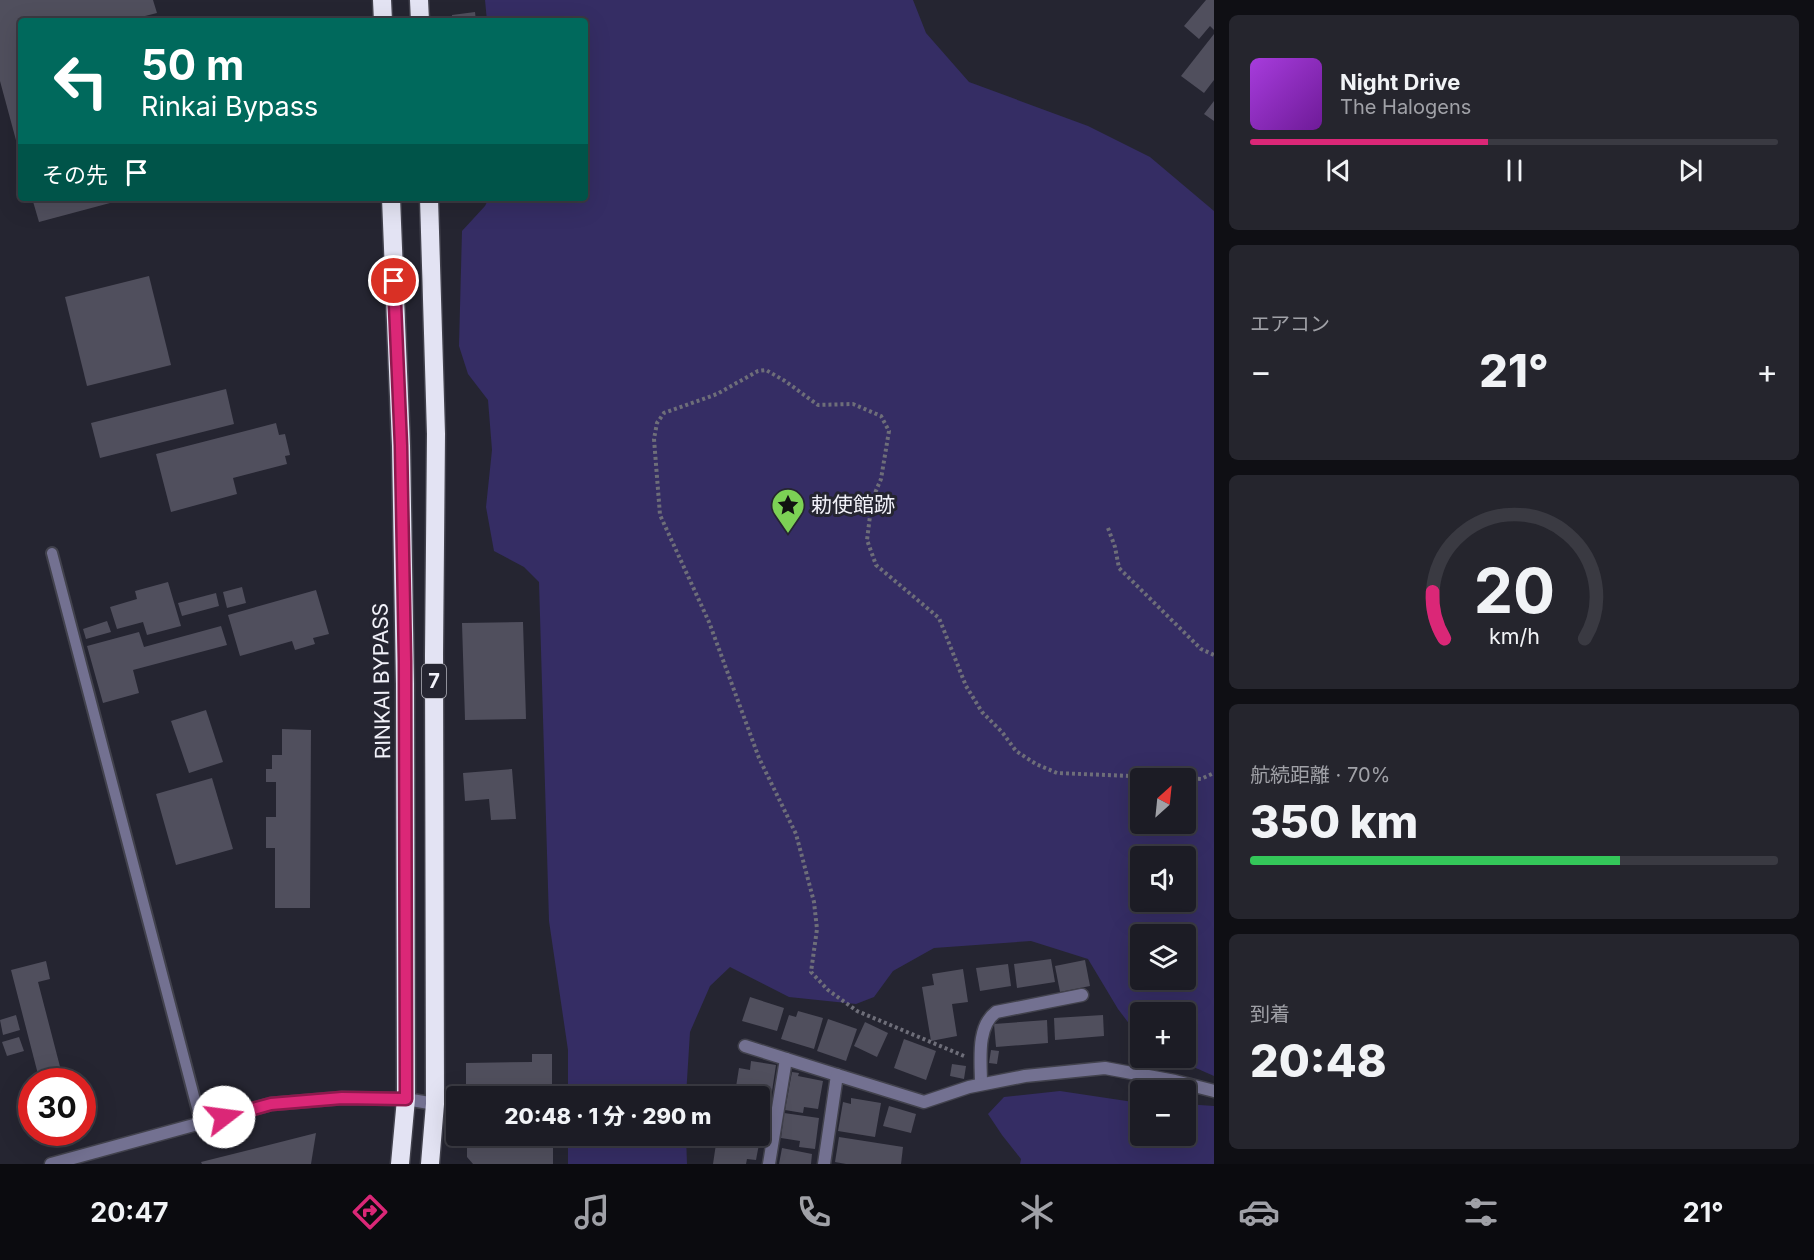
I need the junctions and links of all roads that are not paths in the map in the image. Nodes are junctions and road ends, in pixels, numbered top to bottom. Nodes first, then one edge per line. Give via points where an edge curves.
1 (382, 0) edge
2 (419, 0) edge
3 (383, 18) edge
4 (420, 18) edge
5 (391, 201) edge
6 (429, 201) edge
7 (52, 553) dead end
8 (1082, 995) dead end
9 (746, 1046) dead end
10 (786, 1059) junction
11 (837, 1075) junction
12 (981, 1084) junction
13 (1214, 1091) edge
14 (406, 1099) junction
15 (435, 1104) junction
16 (201, 1123) junction
17 (51, 1164) edge
18 (400, 1164) edge
19 (430, 1164) edge
20 (769, 1164) edge
21 (824, 1164) edge

1 - 3 highway
2 - 4 highway
5 - 14 highway, RINKAI BYPASS / 7 via 402,470
6 - 15 highway, 7 via 436,434
7 - 16 lane
8 - 12 street via 996,1012 989,1017 981,1048
9 - 10 street
10 - 11 street
10 - 20 street
11 - 12 street via 924,1102
11 - 21 street
12 - 13 street via 1105,1068
14 - 15 street
14 - 16 street via 342,1098 271,1104
14 - 18 highway, RINKAI BYPASS / 7
15 - 19 highway, 7
16 - 17 street

